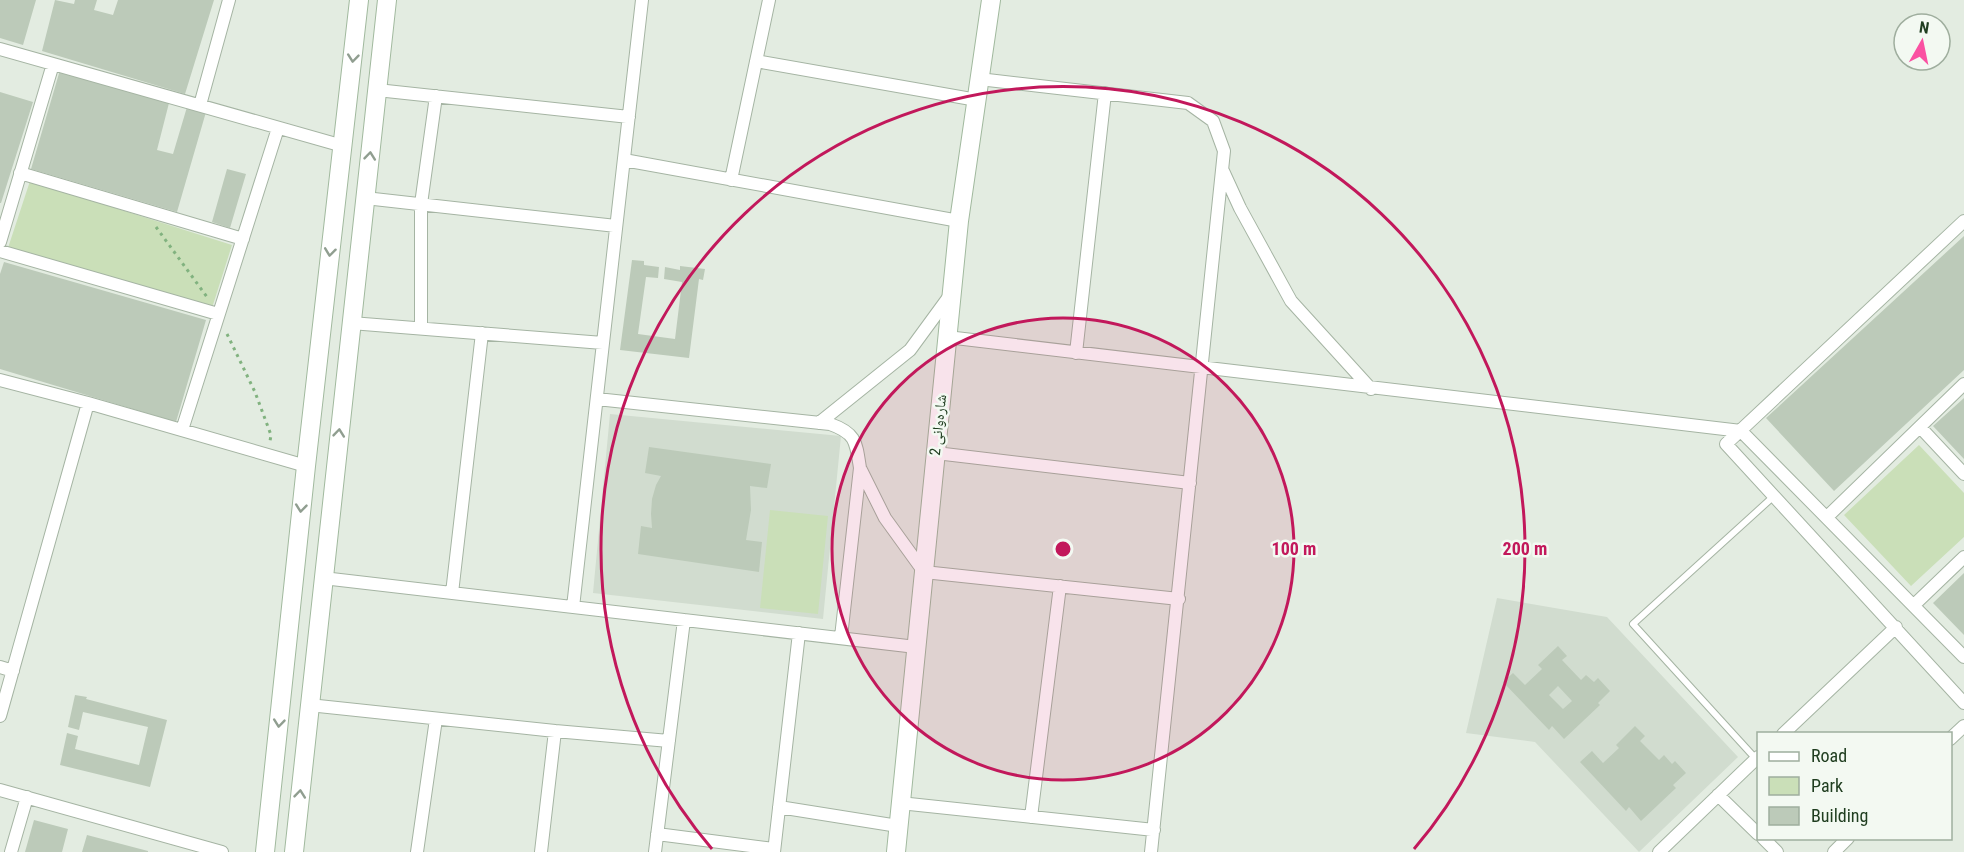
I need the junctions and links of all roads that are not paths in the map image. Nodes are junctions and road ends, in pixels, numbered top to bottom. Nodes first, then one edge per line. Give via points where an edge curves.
1 (229, 0) edge
2 (359, 0) edge
3 (387, 0) edge
4 (642, 0) edge
5 (769, 0) edge
6 (991, 0) edge
7 (0, 49) edge
8 (756, 62) junction
9 (53, 64) junction
10 (980, 79) junction
11 (377, 90) junction
12 (1105, 93) junction
13 (436, 96) junction
14 (976, 100) junction
15 (200, 105) junction
16 (629, 117) junction
17 (278, 128) junction
18 (343, 146) junction
19 (624, 160) junction
20 (1222, 169) junction
21 (20, 172) junction
22 (731, 180) junction
23 (365, 198) junction
24 (421, 204) junction
25 (959, 221) junction
26 (1964, 221) edge
27 (616, 226) junction
28 (243, 240) junction
29 (0, 242) edge
30 (0, 251) edge
31 (952, 293) junction
32 (218, 314) junction
33 (351, 323) junction
34 (421, 328) junction
35 (482, 333) junction
36 (947, 337) junction
37 (603, 343) junction
38 (1076, 353) junction
39 (1203, 368) junction
40 (0, 380) edge
41 (1964, 384) edge
42 (1371, 388) junction
43 (597, 399) junction
44 (88, 403) junction
45 (819, 423) junction
46 (1920, 427) junction
47 (182, 430) junction
48 (1741, 431) junction
49 (936, 453) junction
50 (306, 466) junction
51 (860, 468) junction
52 (1964, 474) edge
53 (1191, 483) junction
54 (1774, 495) junction
55 (1827, 517) junction
56 (1964, 556) edge
57 (924, 572) junction
58 (323, 578) junction
59 (1060, 586) junction
60 (452, 593) junction
61 (1179, 599) junction
62 (1914, 605) junction
63 (573, 607) junction
64 (684, 620) junction
65 (1896, 627) junction
66 (799, 633) junction
67 (288, 635) junction
68 (841, 637) junction
69 (316, 638) junction
70 (916, 647) junction
71 (1964, 657) edge
72 (0, 667) edge
73 (13, 671) junction
74 (282, 690) junction
75 (309, 700) junction
76 (1964, 703) edge
77 (0, 716) edge
78 (436, 719) junction
79 (1964, 726) edge
80 (555, 731) junction
81 (1785, 732) edge
82 (1952, 737) edge
83 (669, 741) junction
84 (1757, 758) edge
85 (0, 790) edge
86 (1718, 795) junction
87 (27, 797) junction
88 (900, 803) junction
89 (779, 807) junction
90 (1031, 817) junction
91 (898, 826) junction
92 (1154, 830) junction
93 (1757, 833) edge
94 (657, 834) junction
95 (1765, 840) edge
96 (1846, 840) edge
97 (774, 851) edge
98 (11, 852) edge
99 (222, 852) edge
100 (265, 852) edge
101 (294, 852) edge
102 (417, 852) edge
103 (541, 852) edge
104 (655, 852) edge
105 (896, 852) edge
106 (1151, 852) edge
107 (1659, 852) edge
108 (1777, 852) edge
109 (1834, 852) edge

1 - 15 street
2 -> 18 main road
3 - 11 main road
4 - 16 street
5 - 8 street
6 - 10 main road, شارەوانی 2
7 - 9 street
8 - 14 street
8 - 22 street
9 - 15 street
9 - 21 street
10 - 12 street
10 - 14 main road, شارەوانی 2
11 - 13 street
23 -> 11 main road
12 - 20 street via 1188,103 1213,121 1224,151
12 - 38 street
13 - 16 street
13 - 24 street
14 - 25 main road, شارەوانی 2
15 - 17 street
16 - 19 street
17 - 18 street
17 - 28 street
18 -> 50 main road
19 - 22 street
19 - 27 street
20 - 39 street
20 - 42 street via 1291,301
21 - 28 street
21 - 29 street
22 - 25 street
23 - 24 street
23 - 33 main road
24 - 27 street
24 - 34 street
25 - 31 main road, شارەوانی 2
26 - 48 street
27 - 37 street
28 - 32 street
30 - 32 street
31 - 36 main road, شارەوانی 2
31 - 45 street via 910,350
32 - 47 street
33 - 34 street
58 -> 33 main road
34 - 35 street
35 - 37 street
35 - 60 street
36 - 38 street
36 - 49 main road, شارەوانی 2
37 - 43 street
38 - 39 street
39 - 42 street
39 - 53 street
40 - 44 street
41 - 46 street
42 - 48 street
43 - 45 street
43 - 63 street
44 - 47 street
44 - 73 street
45 - 51 street via 846,430 857,446
46 - 52 street
46 - 55 street
47 - 50 street
48 - 54 street via 1726,444
48 - 55 street
49 - 53 street
49 - 57 main road, شارەوانی 2
50 -> 67 main road
51 - 57 street via 885,518
51 - 68 street
53 - 61 street
54 - 65 street
54 - 84 lane via 1633,624
55 - 62 street
56 - 62 street
57 - 59 street
57 - 70 main road, شارەوانی 2
58 - 60 street
58 - 69 main road
59 - 61 street
59 - 90 street
60 - 63 street
61 - 92 street
62 - 71 street
63 - 64 street
64 - 66 street
64 - 83 street
65 - 76 street
65 - 81 street
66 - 68 street
66 - 89 street
67 - 69 main road via 299,643
67 - 74 main road
68 - 70 street
69 - 75 main road
70 - 88 main road, شارەوانی 2
72 - 73 street
73 - 77 street
74 - 75 main road via 292,684 303,686
74 -> 100 main road
75 - 78 street
101 -> 75 main road
78 - 80 street
78 - 102 street
79 - 82 street
80 - 83 street
80 - 103 street
83 - 94 street
84 - 86 street
85 - 87 street
86 - 93 street
86 - 107 street
87 - 98 street
87 - 99 street
88 - 90 street
88 - 91 main road, شارەوانی 2
89 - 91 street
89 - 97 street
90 - 92 street
91 - 105 main road, شارەوانی 2
92 - 106 street
94 - 97 street
94 - 104 street
95 - 108 street
96 - 109 street

